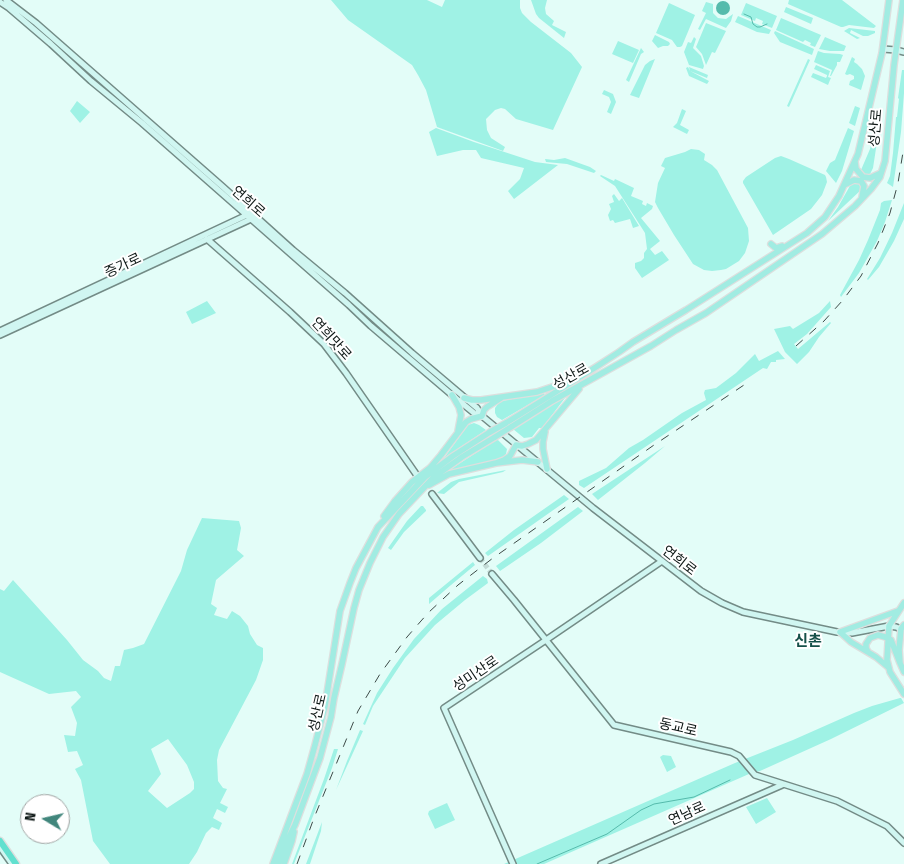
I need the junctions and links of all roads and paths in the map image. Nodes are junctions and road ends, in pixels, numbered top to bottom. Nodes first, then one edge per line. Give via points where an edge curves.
1 (6, 0) edge
2 (889, 0) edge
3 (903, 0) edge
4 (0, 2) edge
5 (904, 48) edge
6 (882, 49) junction
7 (896, 50) junction
8 (904, 52) edge
9 (855, 162) junction
10 (882, 172) junction
11 (844, 186) junction
12 (862, 199) junction
13 (251, 216) junction
14 (207, 239) junction
15 (796, 240) junction
16 (759, 263) junction
17 (0, 331) edge
18 (0, 335) edge
19 (578, 378) junction
20 (584, 384) junction
21 (452, 396) junction
22 (464, 398) junction
23 (501, 398) junction
24 (482, 416) junction
25 (508, 425) junction
26 (548, 426) junction
27 (493, 434) junction
28 (456, 436) junction
29 (516, 445) junction
30 (538, 462) junction
31 (496, 463) junction
32 (547, 469) junction
33 (416, 474) dead end
34 (423, 488) junction
35 (432, 494) dead end
36 (378, 526) junction
37 (480, 558) tunnel mouth
38 (662, 561) junction
39 (492, 574) tunnel mouth
40 (904, 603) edge
41 (898, 611) junction
42 (889, 626) junction
43 (903, 627) edge
44 (840, 632) junction
45 (888, 638) junction
46 (546, 640) junction
47 (870, 654) junction
48 (900, 663) junction
49 (888, 667) junction
50 (904, 672) edge
51 (904, 694) edge
52 (782, 784) junction
53 (295, 825) junction
54 (0, 842) edge
55 (904, 843) edge
56 (0, 847) edge
57 (14, 864) edge
58 (271, 864) edge
59 (278, 864) edge
60 (284, 864) edge
61 (513, 864) edge
62 (601, 864) edge

1 - 13 main road, 연희로 via 36,23
2 - 6 main road, 성산로
3 - 7 main road, 성산로
4 - 13 main road, 연희로
5 - 7 main road
6 - 7 main road
6 - 9 main road, 성산로
7 - 8 main road
7 - 10 main road, 성산로
9 - 10 main road via 859,175 863,177 870,178
9 - 11 main road, 성산로
10 - 12 main road, 성산로
11 - 12 main road via 854,180 862,182
11 - 15 main road, 성산로 via 825,217
12 - 20 main road, 성산로 via 822,234 706,313
13 - 14 main road, 증가로
13 - 17 main road, 증가로
13 - 21 main road, 연희로 via 370,326
13 - 22 main road, 연희로 via 345,293
14 - 18 main road, 증가로
14 - 33 main road, 연희맛로 via 324,344
15 - 16 main road, 성산로
15 - 16 main road via 778,248 770,245 768,254
16 - 19 main road, 성산로
19 - 23 main road via 538,392
19 - 25 main road, 성산로
20 - 25 main road, 성산로
20 - 26 main road
21 - 24 main road, 연희로
21 - 28 main road via 461,415
22 - 23 main road
22 - 24 main road, 연희로
23 - 24 main road via 487,407
24 - 28 main road via 466,422
24 - 29 main road, 연희로
25 - 27 main road, 성산로, bridge
26 - 29 main road via 532,443
26 - 32 main road via 543,442
27 - 34 main road, 성산로 via 434,476
27 - 36 main road, 성산로 via 453,456 425,477
28 - 36 main road via 430,468 394,501
29 - 30 main road, 연희로
29 - 31 main road via 510,456
30 - 31 main road
30 - 32 main road, 연희로
31 - 34 main road via 450,474
32 - 38 main road, 연희로
34 - 53 main road, 성산로 via 383,537 359,590 327,730
35 - 37 main road
36 - 58 main road, 성산로 via 356,568 340,611 325,706 307,774
38 - 44 main road, 연희로 via 701,591 736,610
38 - 46 main road, 성미산로
39 - 46 main road, 동교로
40 - 41 main road
41 - 42 main road
41 - 44 main road
42 - 43 main road, 연희로
42 - 44 main road, 연희로
42 - 45 main road
43 - 48 main road
44 - 47 main road
45 - 47 main road via 878,635 870,638 866,646
45 - 48 main road
45 - 49 main road
46 - 52 main road, 동교로 via 614,725 731,752 739,756 755,776
46 - 61 main road, 성미산로 via 444,708
47 - 49 main road
48 - 50 main road
49 - 51 main road
52 - 55 main road, 동교로 via 837,801 887,826
52 - 62 main road, 연남로
53 - 59 main road
53 - 60 main road
54 - 57 highway
56 - 57 main road

